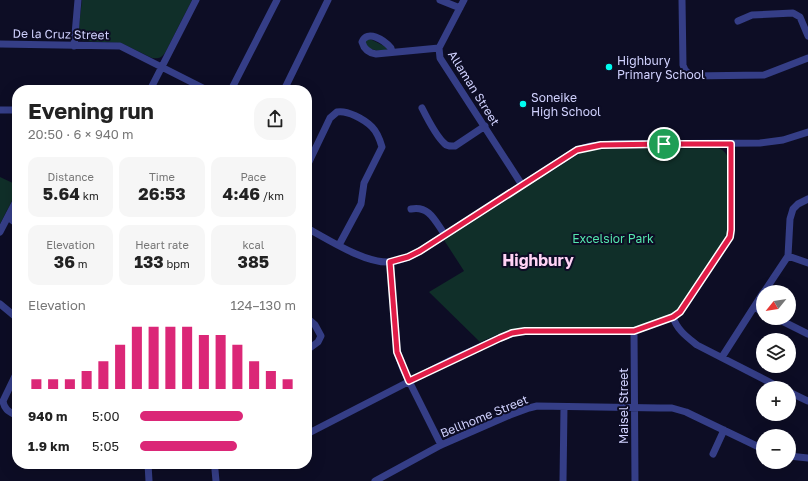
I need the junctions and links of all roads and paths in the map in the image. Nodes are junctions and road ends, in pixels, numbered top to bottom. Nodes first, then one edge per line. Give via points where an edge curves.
1 (78, 0) edge
2 (196, 0) edge
3 (277, 0) edge
4 (328, 0) edge
5 (440, 0) edge
6 (464, 0) edge
7 (682, 0) edge
8 (460, 8) junction
9 (738, 21) dead end
10 (808, 36) edge
11 (0, 44) edge
12 (74, 46) junction
13 (439, 48) junction
14 (391, 52) dead end
15 (808, 58) edge
16 (161, 67) junction
17 (152, 85) edge
18 (197, 85) edge
19 (234, 85) edge
20 (286, 85) edge
21 (422, 108) dead end
22 (0, 110) edge
23 (12, 110) edge
24 (485, 126) junction
25 (808, 132) edge
26 (731, 144) junction
27 (312, 156) edge
28 (522, 185) junction
29 (808, 199) edge
30 (12, 209) edge
31 (411, 209) dead end
32 (8, 217) junction
33 (12, 220) edge
34 (312, 231) edge
35 (0, 232) edge
36 (445, 235) junction
37 (339, 245) junction
38 (788, 256) junction
39 (390, 262) junction
40 (808, 263) edge
41 (768, 285) edge
42 (0, 304) edge
43 (756, 304) edge
44 (754, 307) joint
45 (12, 314) edge
46 (673, 317) junction
47 (312, 322) edge
48 (790, 325) edge
49 (634, 331) junction
50 (808, 334) edge
51 (312, 346) edge
52 (722, 357) junction
53 (409, 381) junction
54 (768, 381) edge
55 (12, 382) edge
56 (796, 395) edge
57 (808, 400) edge
58 (564, 407) junction
59 (634, 408) junction
60 (12, 414) edge
61 (724, 430) junction
62 (312, 431) edge
63 (441, 445) junction
64 (756, 446) edge
65 (713, 454) dead end
66 (796, 457) edge
67 (808, 458) edge
68 (148, 469) edge
69 (215, 470) dead end
70 (149, 481) edge
71 (216, 481) edge
72 (375, 481) edge
73 (563, 481) edge
74 (635, 481) edge

1 - 12 street
2 - 16 street
3 - 19 street
4 - 20 street
5 - 8 street
6 - 8 street, Allaman Street
7 - 15 street via 683,64 691,76 764,75
8 - 13 street, Allaman Street
9 - 10 street via 752,15 793,13 800,18
11 - 12 street, De la Cruz Street
12 - 16 street, De la Cruz Street via 120,46
13 - 14 street
13 - 24 street, Allaman Street via 440,58
16 - 17 street
16 - 18 street, De la Cruz Street
21 - 24 street via 441,139 450,146 455,146
22 - 23 street
24 - 28 street, Allaman Street
25 - 26 street via 774,142
26 - 28 street via 590,146 577,150
26 - 46 street via 730,237 685,305
27 - 37 street via 330,118 336,112 345,112 367,123 380,140 382,147 364,183 362,204
28 - 36 street
29 - 38 street via 795,206 791,214
30 - 32 street
31 - 36 street via 428,212
32 - 33 street
32 - 35 street
34 - 37 street
36 - 39 street via 408,257
37 - 39 street via 364,258
38 - 40 street
38 - 41 street
39 - 53 street via 397,352
42 - 45 street
43 - 44 street
44 - 52 street
46 - 49 street
46 - 52 street via 675,324 685,336
47 - 51 street via 321,336
48 - 50 street
49 - 53 street via 512,333
49 - 59 street, Maisel Street
52 - 54 street
53 - 62 street
53 - 63 street
55 - 60 street via 3,401 7,411
56 - 57 street
58 - 59 street, Bellhome Street
58 - 63 street, Bellhome Street via 537,406 521,410
58 - 73 street
59 - 61 street, Bellhome Street via 672,408
59 - 74 street, Maisel Street
61 - 64 street, Bellhome Street
61 - 65 street
63 - 72 street, Bellhome Street
66 - 67 street
68 - 70 street
69 - 71 street

